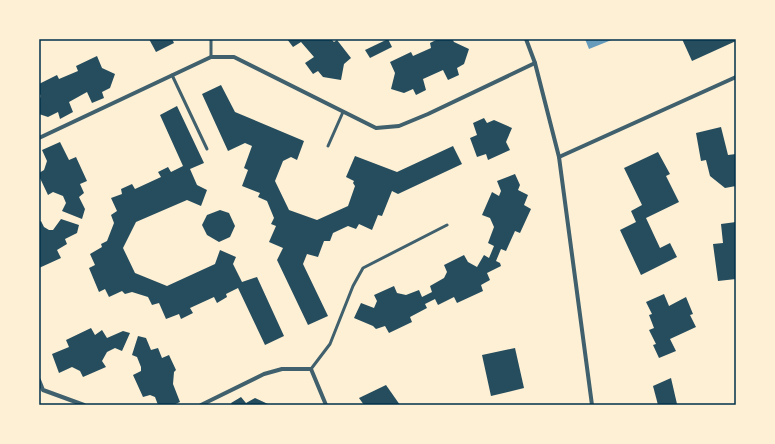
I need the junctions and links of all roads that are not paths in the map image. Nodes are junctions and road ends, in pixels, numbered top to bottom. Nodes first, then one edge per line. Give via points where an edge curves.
1 (211, 39) edge
2 (526, 39) edge
3 (211, 57) junction
4 (535, 64) junction
5 (172, 75) junction
6 (736, 77) edge
7 (343, 112) junction
8 (39, 138) edge
9 (328, 146) dead end
10 (207, 149) dead end
11 (559, 157) junction
12 (447, 225) dead end
13 (311, 369) junction
14 (39, 380) edge
15 (84, 405) edge
16 (201, 405) edge
17 (326, 405) edge
18 (592, 405) edge

1 - 3 lane
2 - 4 street
3 - 5 street
3 - 7 street via 234,57
4 - 7 street via 399,126 376,128
4 - 11 street
5 - 8 street
5 - 10 lane
6 - 11 street
7 - 9 lane
11 - 18 street
12 - 13 lane via 363,268 353,286 330,344
13 - 16 street via 282,369 264,374
13 - 17 street
14 - 15 street via 43,390

